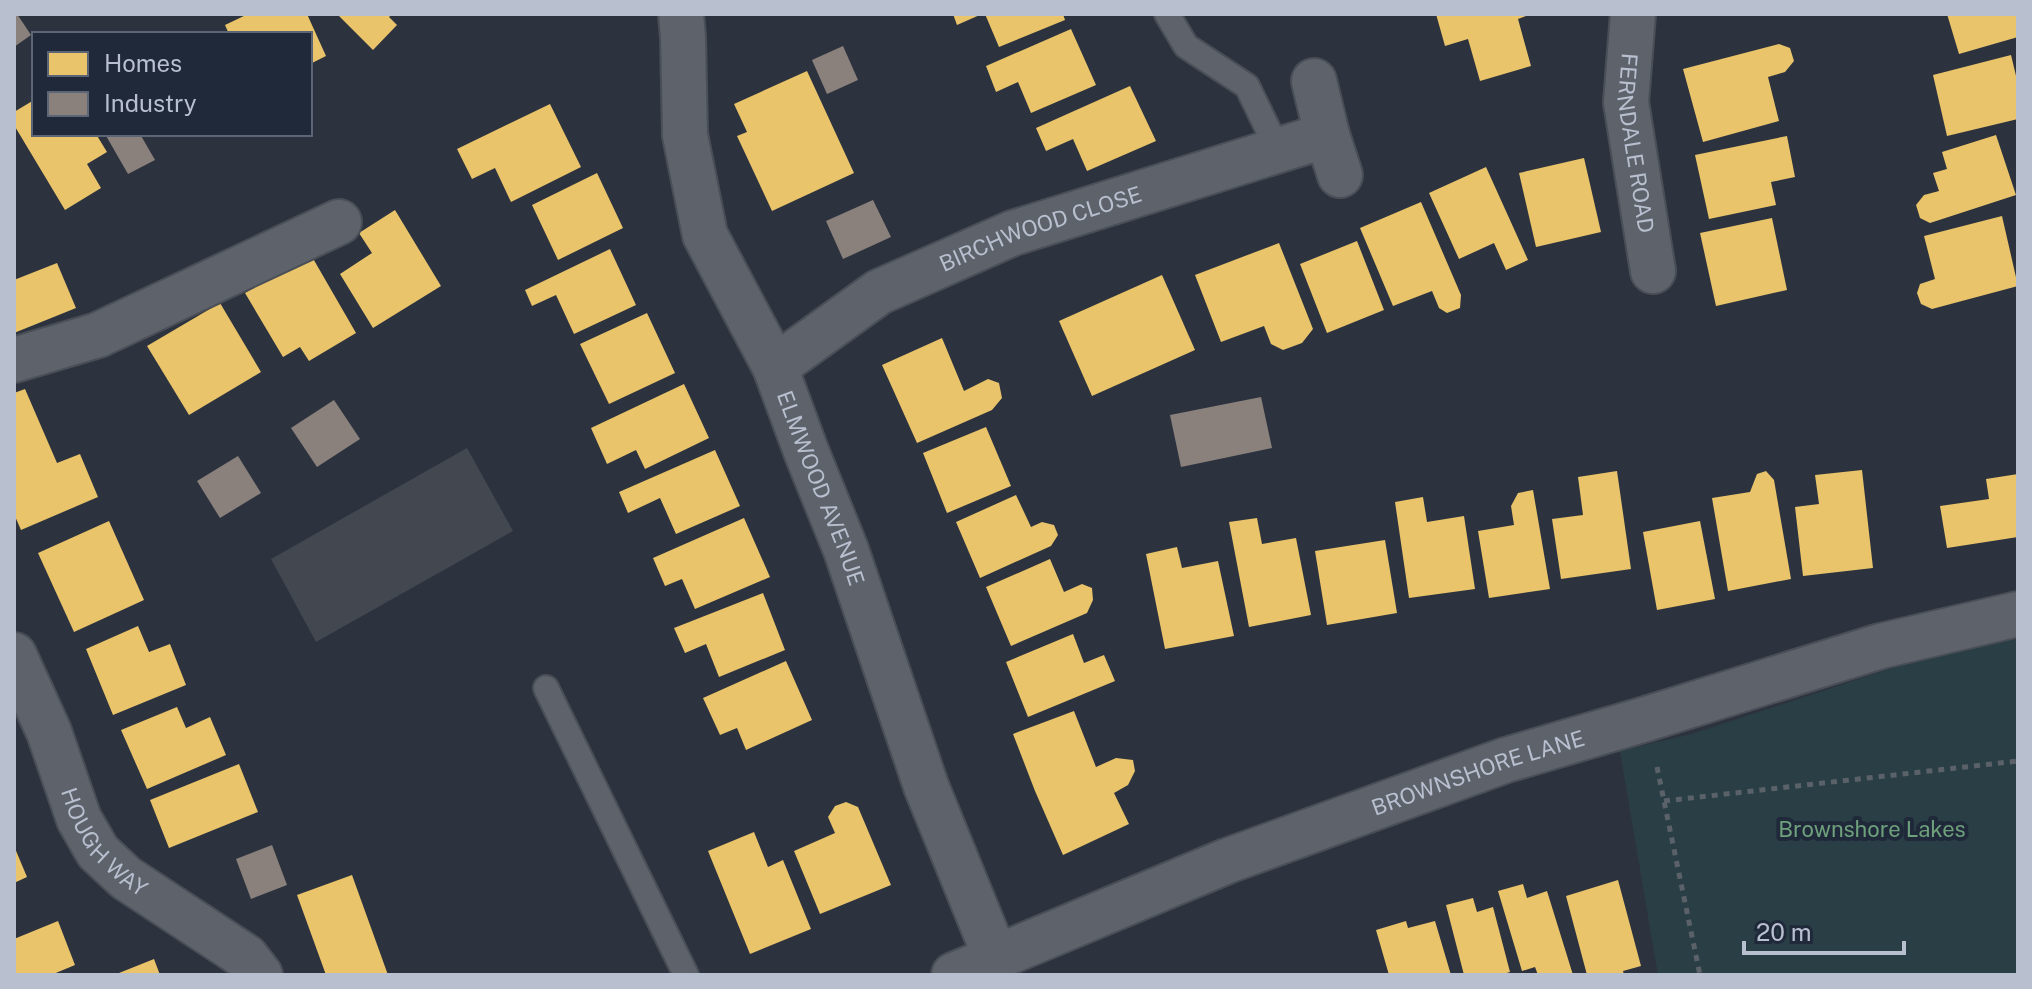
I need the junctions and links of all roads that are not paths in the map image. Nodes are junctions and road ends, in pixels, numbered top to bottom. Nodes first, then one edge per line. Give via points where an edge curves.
1 (681, 14) edge
2 (1167, 14) edge
3 (1633, 14) edge
4 (1314, 81) dead end
5 (1278, 150) junction
6 (339, 222) dead end
7 (1653, 271) dead end
8 (14, 360) edge
9 (775, 367) junction
10 (2018, 614) edge
11 (14, 655) edge
12 (546, 688) dead end
13 (996, 958) junction
14 (260, 975) edge
15 (686, 975) edge
16 (954, 975) edge

1 - 9 street, ELMWOOD AVENUE via 685,135 705,235
2 - 5 lane via 1186,46 1247,86
3 - 7 street, FERNDALE ROAD via 1626,102
4 - 5 street, BIRCHWOOD CLOSE via 1334,155
5 - 9 street, BIRCHWOOD CLOSE via 1013,233 879,292
6 - 8 street via 98,335
9 - 13 street, ELMWOOD AVENUE via 846,550 926,786
10 - 13 street, BROWNSHORE LANE via 1881,646 1506,760 1242,855
11 - 14 street, HOUGH WAY via 49,732 79,819 98,852 126,878 246,957
12 - 15 lane
13 - 16 street, BROWNSHORE LANE

